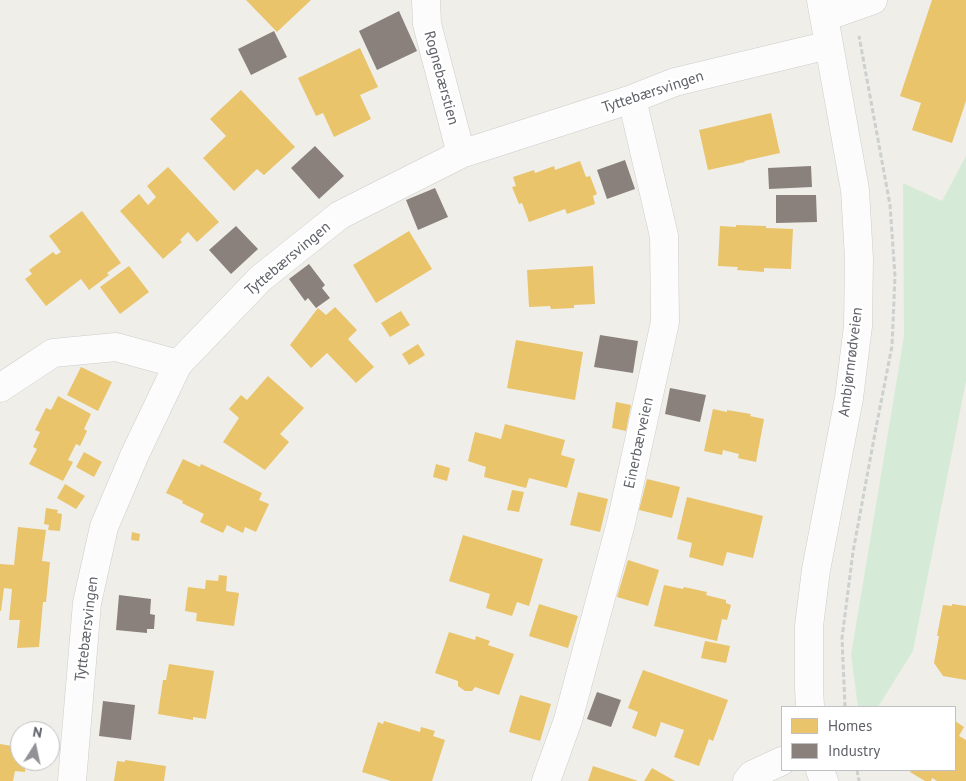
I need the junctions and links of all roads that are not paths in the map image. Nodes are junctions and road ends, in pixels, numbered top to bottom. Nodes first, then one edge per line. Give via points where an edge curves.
1 (426, 0) edge
2 (873, 0) edge
3 (823, 8) edge
4 (829, 45) junction
5 (632, 99) junction
6 (461, 154) junction
7 (178, 364) junction
8 (0, 388) edge
9 (810, 706) edge
10 (781, 761) edge
11 (72, 781) edge
12 (546, 781) edge
13 (747, 781) edge

1 - 6 street, Rognebærstien via 426,24
2 - 3 street, Ambjørnrødveien
3 - 4 street, Ambjørnrødveien
4 - 5 street, Tyttebærsvingen via 675,82
4 - 9 street, Ambjørnrødveien via 855,190 860,258 858,326 849,398 816,570 809,626
5 - 6 street, Tyttebærsvingen
5 - 12 street, Einerbærveien via 664,236 666,322 621,523 568,720
6 - 7 street, Tyttebærsvingen via 340,215 261,278
7 - 8 street via 116,347 52,353
7 - 11 street, Tyttebærsvingen via 134,454 104,527 87,603
10 - 13 street via 752,775

